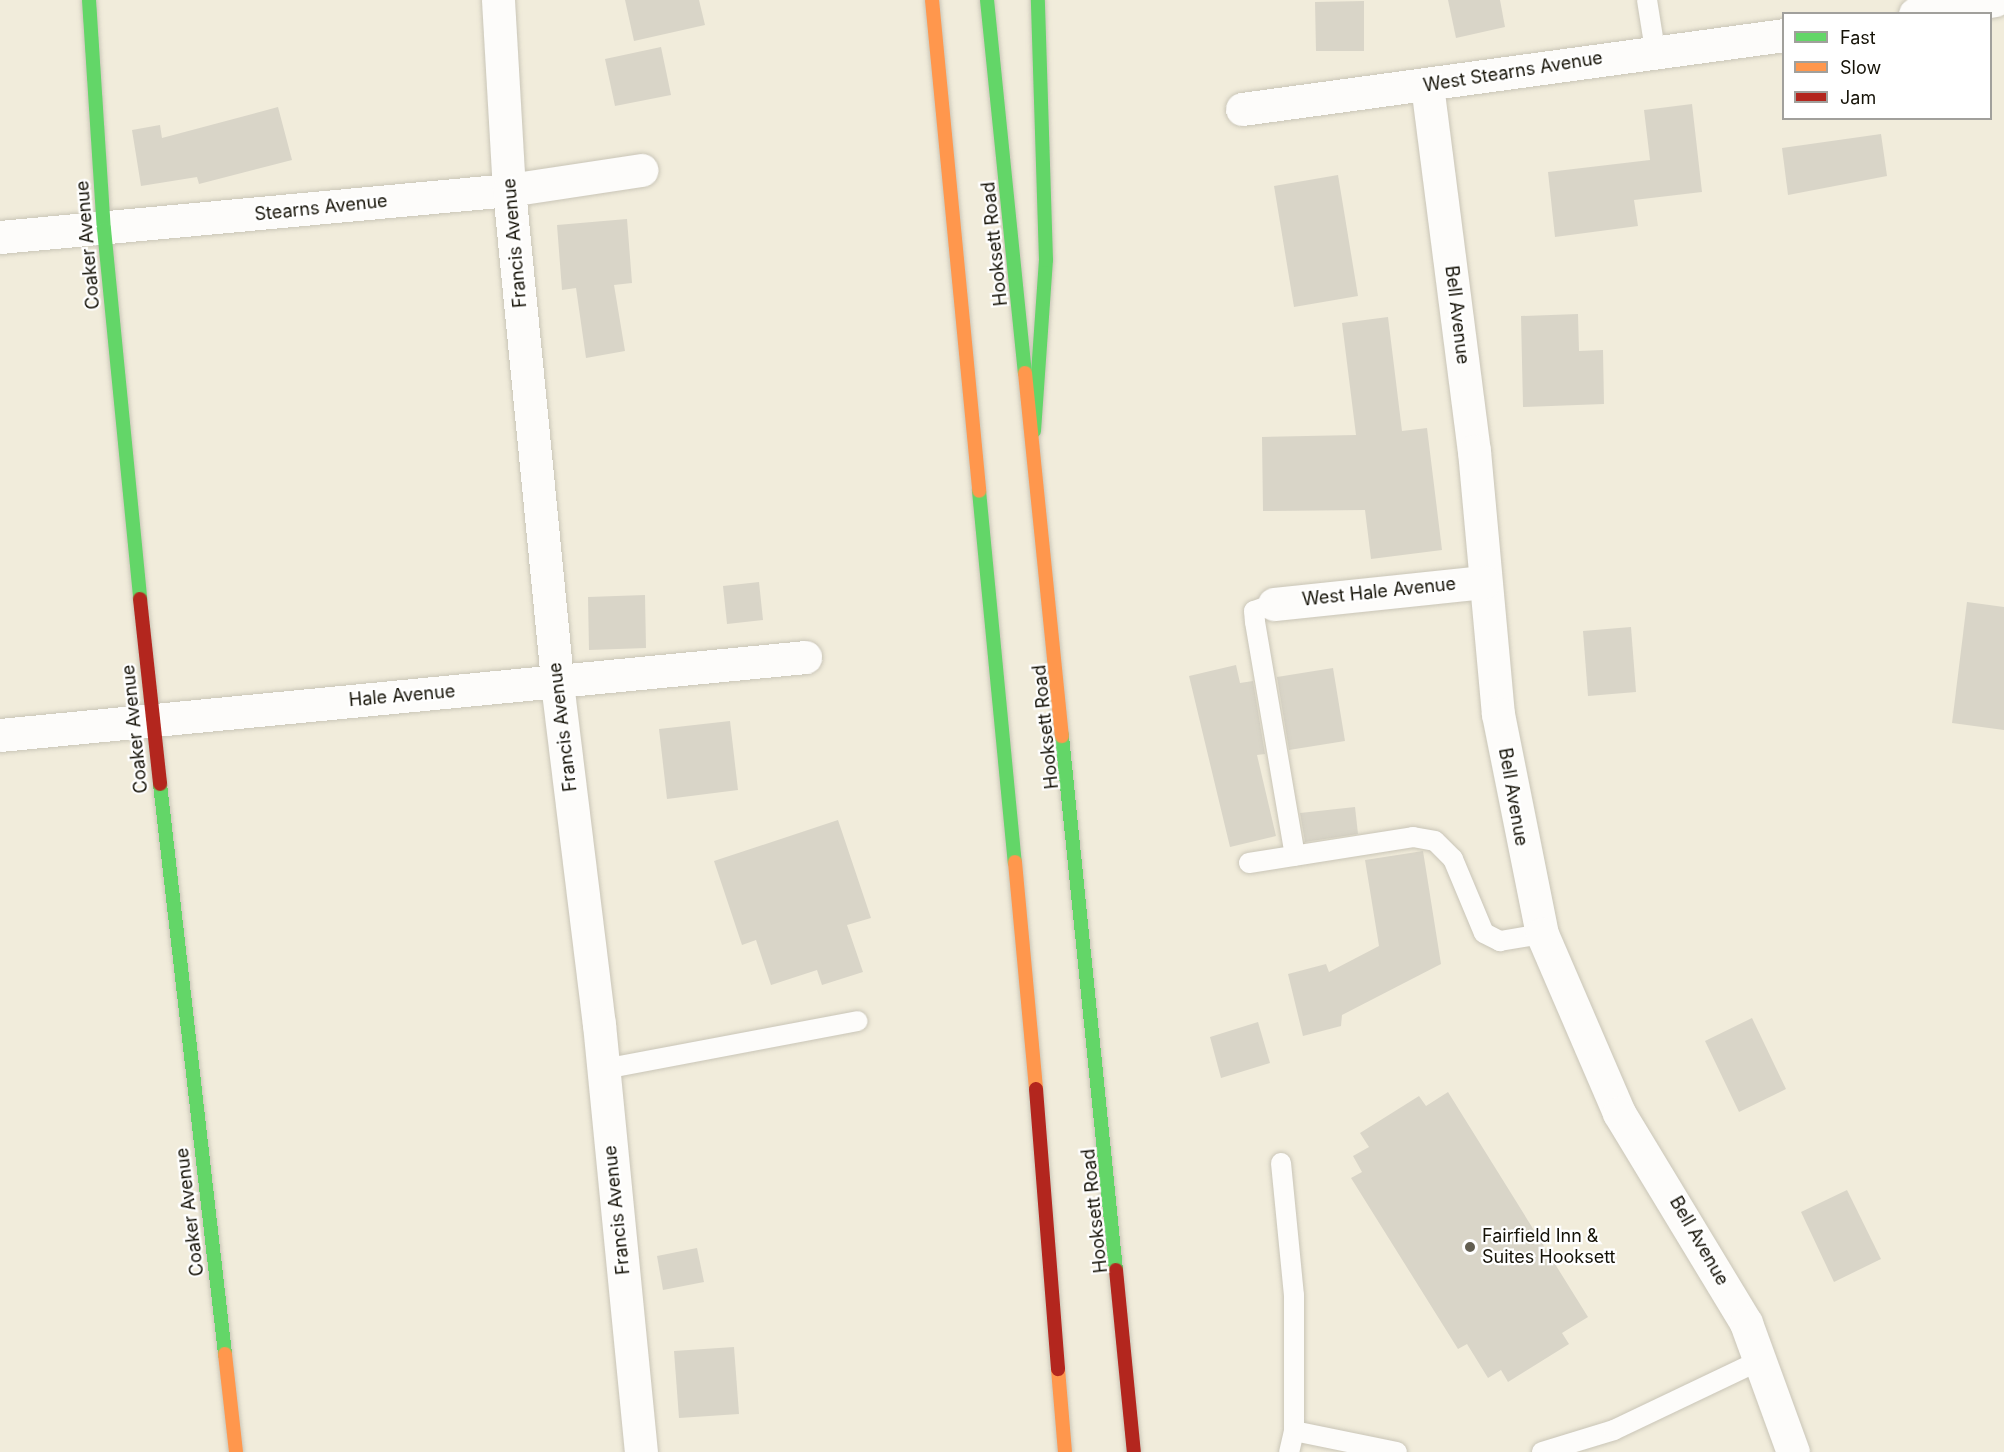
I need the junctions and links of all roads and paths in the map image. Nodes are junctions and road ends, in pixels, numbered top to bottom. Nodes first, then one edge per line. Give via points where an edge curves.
1 (89, 0) edge
2 (498, 0) edge
3 (932, 0) edge
4 (987, 0) edge
5 (1038, 0) edge
6 (1647, 0) edge
7 (1995, 0) edge
8 (1926, 12) edge
9 (1782, 35) edge
10 (1655, 50) junction
11 (1427, 85) junction
12 (1242, 109) dead end
13 (641, 170) dead end
14 (509, 190) junction
15 (104, 229) junction
16 (0, 237) edge
17 (1034, 431) junction
18 (1484, 582) junction
19 (1274, 604) joint
20 (805, 657) dead end
21 (557, 683) junction
22 (152, 717) junction
23 (0, 735) edge
24 (1295, 856) junction
25 (1249, 863) dead end
26 (1542, 934) junction
27 (857, 1022) dead end
28 (604, 1069) junction
29 (1281, 1163) dead end
30 (1761, 1360) junction
31 (1294, 1431) junction
32 (236, 1452) edge
33 (641, 1452) edge
34 (1065, 1452) edge
35 (1134, 1452) edge
36 (1288, 1452) edge
37 (1397, 1452) edge
38 (1542, 1452) edge
39 (1793, 1452) edge

1 - 15 main road, Coaker Avenue
2 - 14 street, Francis Avenue
3 - 34 main road via 1031,1024
4 - 17 main road, Hooksett Road
5 - 17 main road via 1046,260
6 - 10 lane
7 - 8 street
9 - 10 street, West Stearns Avenue
10 - 11 street, West Stearns Avenue
11 - 12 street, West Stearns Avenue
11 - 18 street, Bell Avenue via 1474,452
13 - 14 street, Stearns Avenue
14 - 15 street, Stearns Avenue
14 - 21 street, Francis Avenue
15 - 16 street, Stearns Avenue
15 - 22 main road, Coaker Avenue
17 - 35 main road, Hooksett Road
18 - 19 street, West Hale Avenue
18 - 26 street, Bell Avenue via 1500,726
19 - 24 lane via 1254,611
20 - 21 street, Hale Avenue
21 - 22 street, Hale Avenue
21 - 28 street, Francis Avenue
22 - 23 street, Hale Avenue
22 - 32 main road, Coaker Avenue
24 - 25 lane
24 - 26 lane via 1413,837 1435,841 1453,859 1484,933 1500,941
26 - 30 street, Bell Avenue via 1618,1113 1659,1172 1746,1323
27 - 28 lane
28 - 33 street, Francis Avenue
29 - 31 lane via 1294,1294
30 - 38 lane via 1614,1430
30 - 39 street, Bell Avenue
31 - 36 lane
31 - 37 lane

